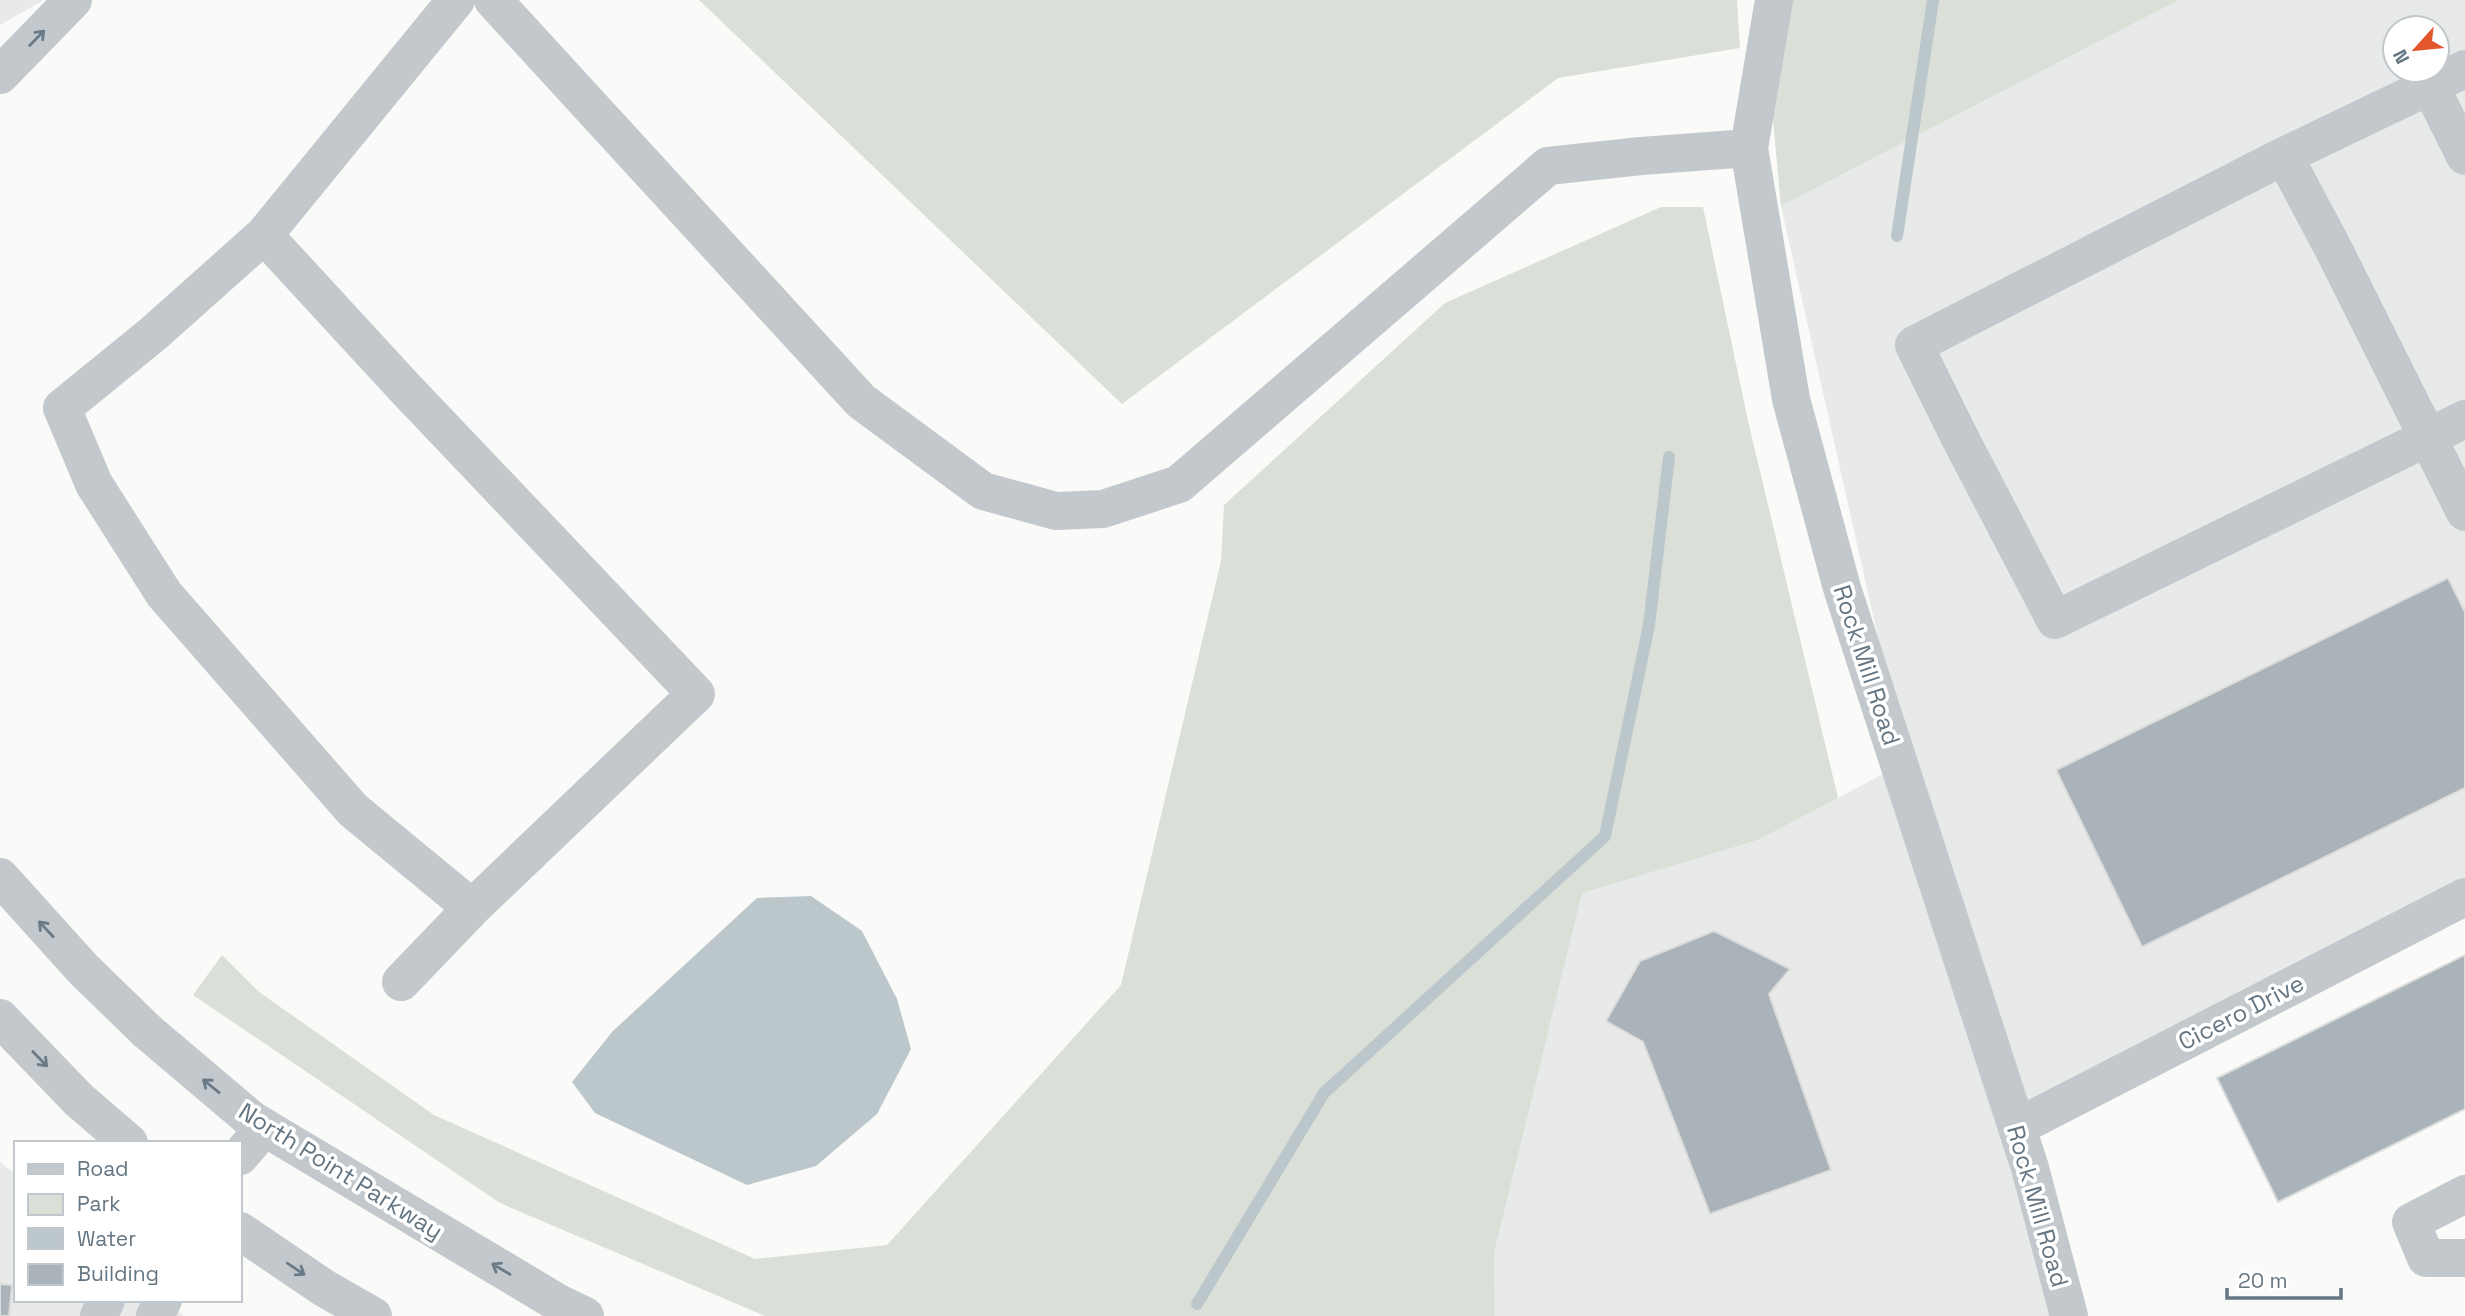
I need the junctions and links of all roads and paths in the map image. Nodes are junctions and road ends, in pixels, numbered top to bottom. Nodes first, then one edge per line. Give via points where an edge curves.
1 (73, 0) edge
2 (456, 0) edge
3 (493, 0) edge
4 (1774, 0) edge
5 (2465, 69) edge
6 (0, 75) edge
7 (2430, 86) junction
8 (1749, 148) junction
9 (2284, 156) junction
10 (2465, 156) edge
11 (264, 235) junction
12 (2465, 419) edge
13 (2428, 437) junction
14 (2465, 512) edge
15 (0, 877) edge
16 (2465, 897) edge
17 (472, 908) junction
18 (401, 982) dead end
19 (0, 1018) edge
20 (2017, 1127) junction
21 (127, 1141) edge
22 (252, 1142) edge
23 (2465, 1194) edge
24 (242, 1232) edge
25 (2465, 1258) edge
26 (373, 1316) edge
27 (585, 1316) edge
28 (2069, 1316) edge

6 -> 1 street
2 - 11 street
3 - 8 street via 861,401 983,491 1056,511 1103,509 1179,484 1548,166
4 - 8 street, Rock Mill Road
5 - 7 street
7 - 9 street
7 - 10 street
8 - 20 street, Rock Mill Road via 1791,399 1842,588
9 - 13 street
9 - 13 street via 1914,345 1959,438 2055,620
11 - 17 street via 62,408 94,484 163,594 353,810
11 - 17 street via 696,694
12 - 13 street
13 - 14 street
22 -> 15 street, North Point Parkway
16 - 20 street, Cicero Drive
17 - 18 street
19 -> 21 street via 79,1100
20 - 28 street, Rock Mill Road
27 -> 22 street, North Point Parkway
23 - 25 street via 2411,1222 2426,1258
24 -> 26 street

